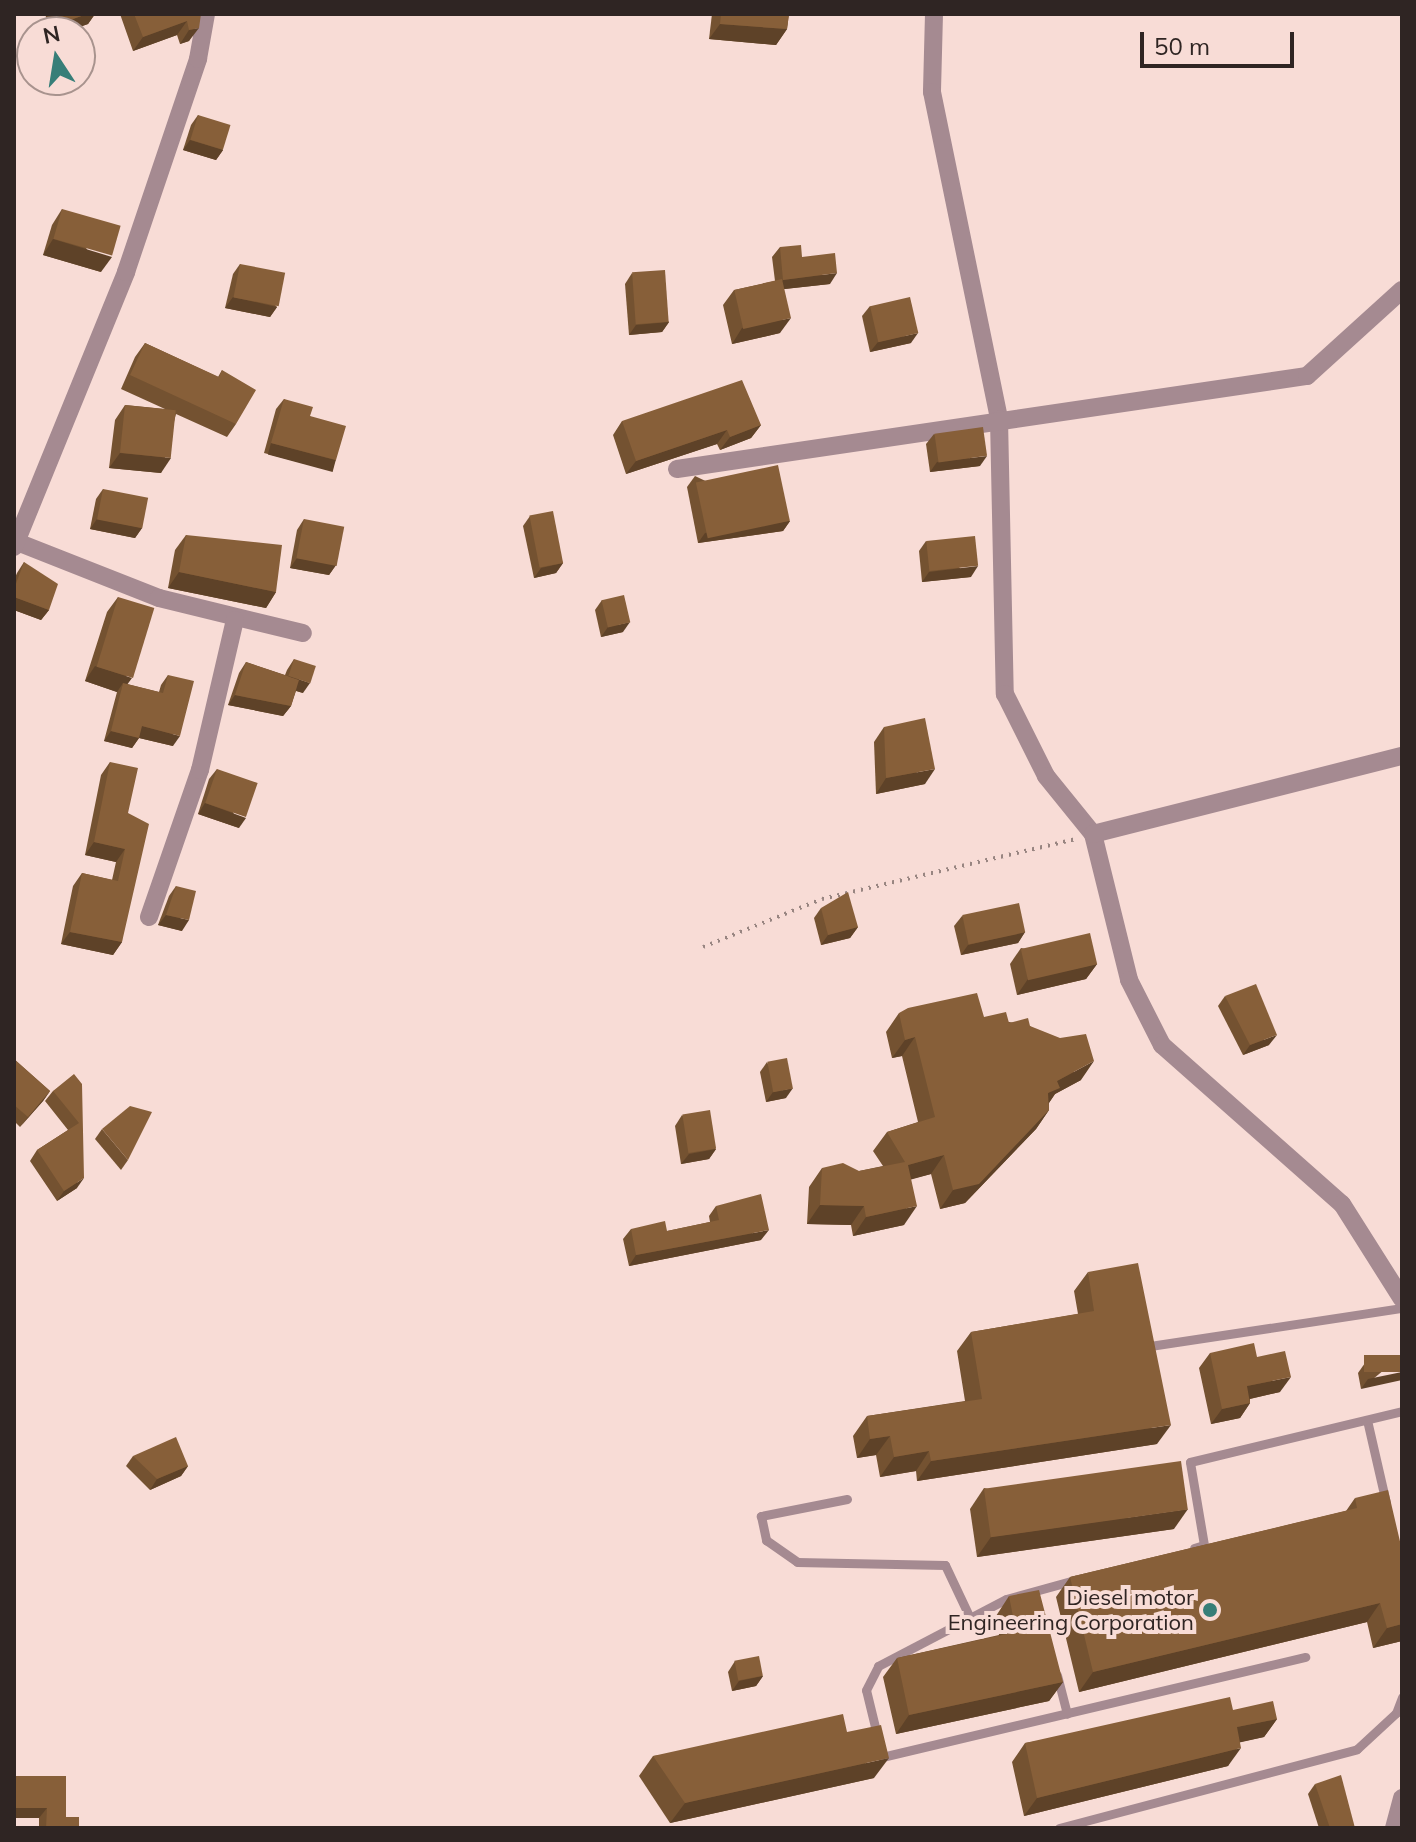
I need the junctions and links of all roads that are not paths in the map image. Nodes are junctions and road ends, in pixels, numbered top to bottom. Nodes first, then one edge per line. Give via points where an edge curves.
1 (206, 14) edge
2 (934, 14) edge
3 (1402, 290) edge
4 (999, 419) junction
5 (677, 469) dead end
6 (16, 545) edge
7 (235, 620) junction
8 (303, 633) dead end
9 (1402, 756) edge
10 (1093, 834) junction
11 (149, 917) dead end
12 (1402, 1299) edge
13 (1402, 1308) edge
14 (1150, 1346) edge
15 (1402, 1411) edge
16 (1367, 1420) junction
17 (847, 1499) dead end
18 (1388, 1510) edge
19 (1174, 1553) edge
20 (1082, 1578) edge
21 (1036, 1590) junction
22 (1040, 1606) edge
23 (970, 1618) junction
24 (1305, 1657) dead end
25 (1056, 1668) edge
26 (1402, 1697) edge
27 (1067, 1714) junction
28 (1402, 1798) edge
29 (1059, 1828) edge
30 (1394, 1828) edge

1 - 6 street via 198,59 126,272
2 - 4 street via 932,92
3 - 4 street via 1307,376
4 - 5 street
4 - 10 street via 1005,694 1046,776
6 - 7 street
7 - 8 street
7 - 11 street via 200,770
9 - 10 street
10 - 12 street via 1129,980 1162,1045 1342,1204
13 - 14 lane
15 - 16 lane
16 - 18 lane
16 - 19 lane via 1190,1462 1204,1545
17 - 23 lane via 761,1516 766,1540 797,1562 945,1565
20 - 21 lane
21 - 22 lane
21 - 23 lane
23 - 27 lane via 878,1666 866,1690 883,1759
24 - 27 lane
25 - 27 lane
26 - 29 lane via 1396,1713 1357,1749
28 - 30 street

